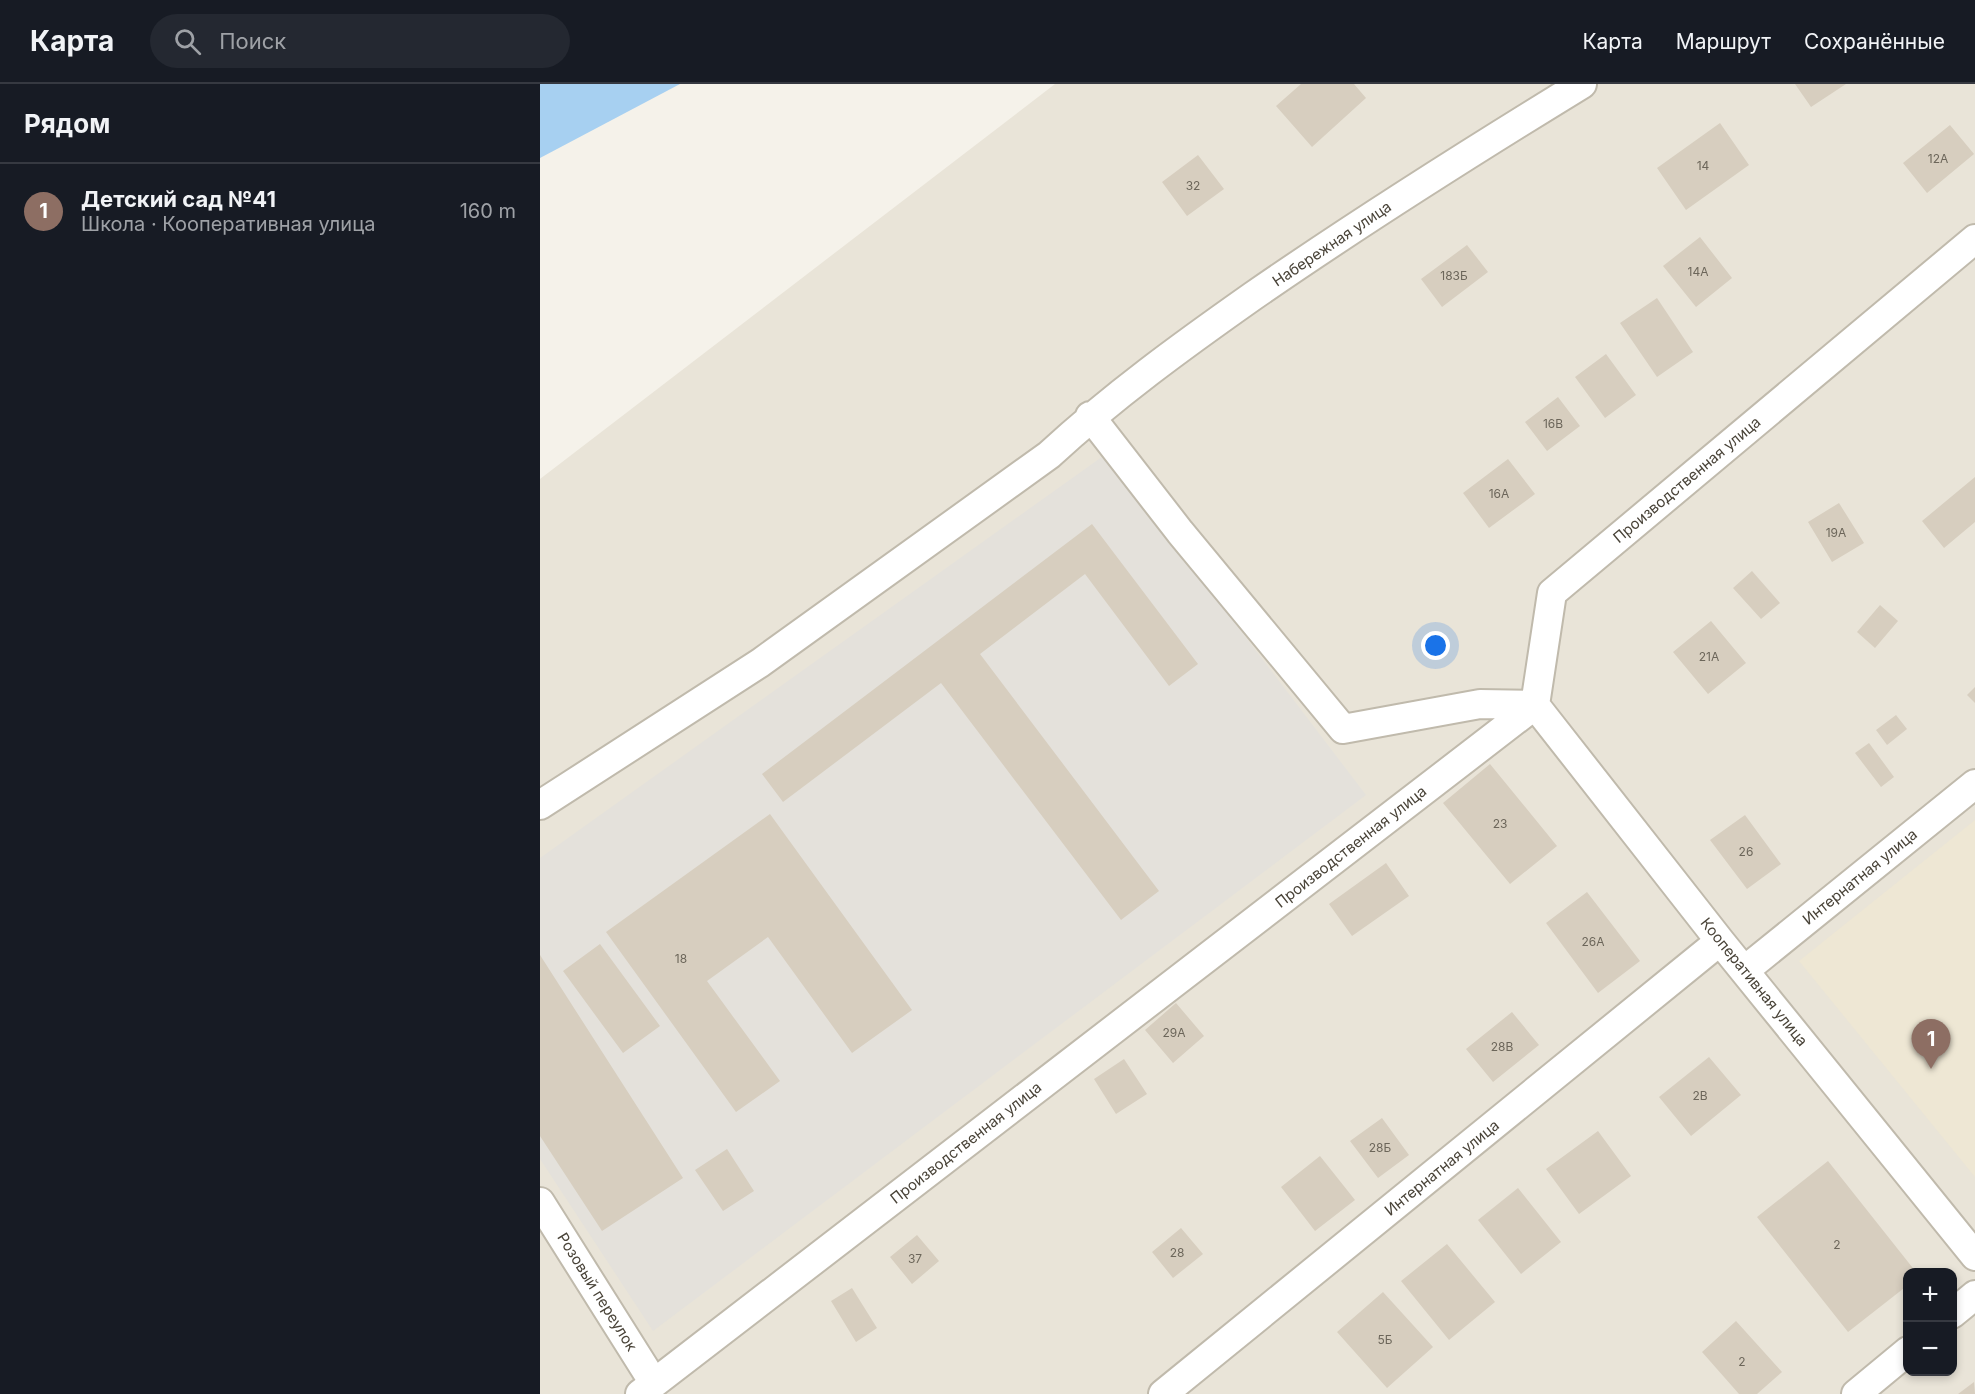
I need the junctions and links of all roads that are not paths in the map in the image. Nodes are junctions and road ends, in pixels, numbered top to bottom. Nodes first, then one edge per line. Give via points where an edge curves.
1 (1582, 84) edge
2 (1975, 239) edge
3 (1090, 416) junction
4 (1535, 705) junction
5 (1975, 784) edge
6 (540, 805) edge
7 (1720, 941) junction
8 (1745, 970) junction
9 (540, 1202) edge
10 (1975, 1256) edge
11 (1975, 1295) edge
12 (1957, 1311) edge
13 (1903, 1355) edge
14 (647, 1389) edge
15 (1163, 1394) edge
16 (1856, 1394) edge

1 - 3 street, Набережная улица via 1332,241 1147,371
2 - 4 street, Производственная улица via 1552,593
3 - 4 street via 1343,729 1480,704
3 - 6 street, Набережная улица via 1049,455 760,663
4 - 7 street, Кооперативная улица
4 - 14 street, Производственная улица
5 - 8 street, Интернатная улица
7 - 8 street, Кооперативная улица
7 - 15 street, Интернатная улица
8 - 10 street, Кооперативная улица
9 - 14 street, Розовый переулок
11 - 12 street
13 - 16 street

